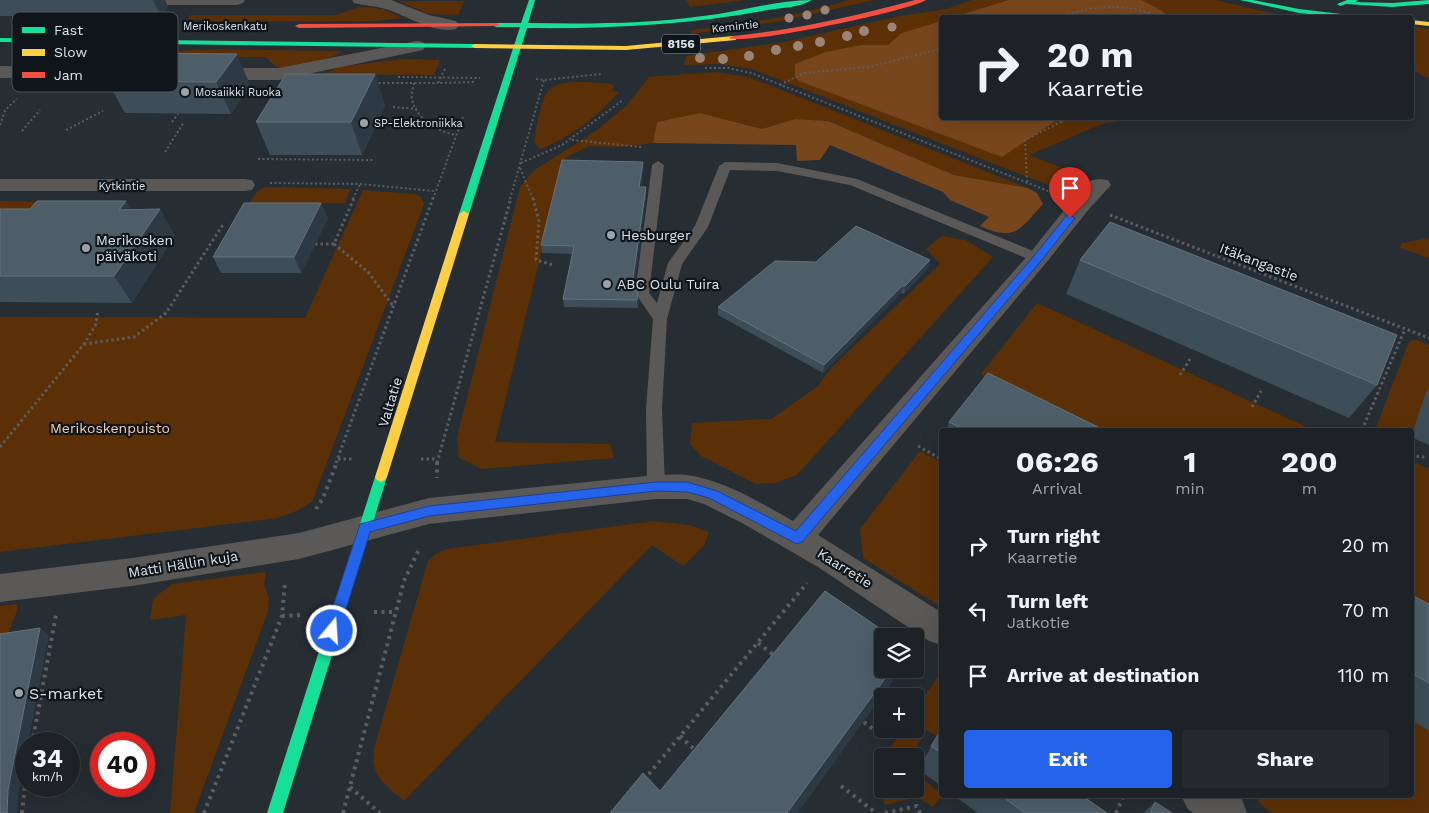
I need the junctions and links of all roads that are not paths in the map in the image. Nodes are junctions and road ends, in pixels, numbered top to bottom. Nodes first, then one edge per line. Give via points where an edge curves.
1 (125, 0) edge
2 (237, 0) edge
3 (360, 0) edge
4 (532, 0) edge
5 (808, 0) edge
6 (922, 0) edge
7 (1243, 0) edge
8 (1355, 0) edge
9 (1321, 2) dead end
10 (1429, 2) edge
11 (1340, 4) junction
12 (1429, 14) edge
13 (1349, 15) joint
14 (1414, 22) edge
15 (1429, 24) edge
16 (450, 25) junction
17 (286, 26) dead end
18 (523, 26) junction
19 (178, 43) edge
20 (417, 46) junction
21 (516, 48) junction
22 (188, 74) edge
23 (658, 165) dead end
24 (0, 185) edge
25 (244, 185) road end
26 (1100, 185) dead end
27 (1038, 258) junction
28 (660, 320) junction
29 (656, 486) junction
30 (365, 528) junction
31 (797, 538) junction
32 (0, 588) edge
33 (939, 629) edge
34 (1205, 798) edge
35 (275, 813) edge
36 (1228, 813) edge

1 - 2 street, Merikoskenkatu
3 - 16 street, Merikoskenkatu via 391,5 424,19
4 - 18 main road, Valtatie
5 - 18 main road, Kemintie / 8156 via 670,22
6 - 21 main road, Kemintie / 8156 via 844,21 760,36 626,48
7 - 13 main road via 1299,11
8 - 11 main road
9 - 11 main road
10 - 11 main road
12 - 13 main road
14 - 15 main road
16 - 17 main road, Merikoskenkatu
16 - 18 main road, Merikoskenkatu
18 - 21 main road, Valtatie
19 - 20 main road, Merikoskenkatu
20 - 21 main road, Merikoskenkatu
20 - 22 street, Merikoskenkatu via 279,74
21 - 30 main road, Valtatie
23 - 28 lane via 642,293
24 - 25 street, Kytkintie
26 - 27 street
27 - 28 lane via 853,182 777,167 725,166 701,227 675,263
27 - 31 street
28 - 29 lane via 654,409
29 - 30 street, Kaarretie via 429,511
29 - 31 street, Kaarretie via 687,487 712,494
30 - 32 street, Matti Hällin kuja via 299,546 132,572
30 - 35 main road, Valtatie
31 - 33 street, Kaarretie
34 - 36 street

